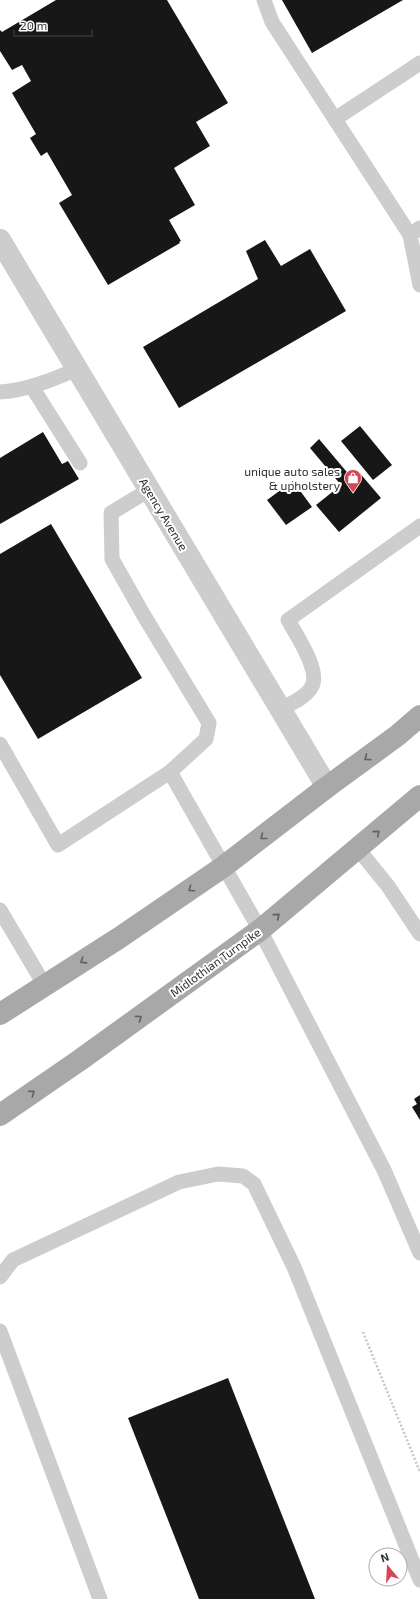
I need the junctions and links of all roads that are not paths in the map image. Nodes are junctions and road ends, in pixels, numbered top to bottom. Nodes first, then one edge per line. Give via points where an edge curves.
1 (264, 0) edge
2 (420, 64) edge
3 (335, 120) junction
4 (415, 231) edge
5 (0, 240) edge
6 (420, 285) edge
7 (77, 369) junction
8 (32, 386) junction
9 (0, 392) edge
10 (80, 463) dead end
11 (149, 490) junction
12 (420, 526) edge
13 (280, 709) junction
14 (420, 716) edge
15 (0, 744) edge
16 (170, 772) junction
17 (327, 787) junction
18 (420, 796) edge
19 (358, 849) junction
20 (223, 867) junction
21 (1, 914) edge
22 (260, 930) junction
23 (420, 934) edge
24 (45, 986) junction
25 (0, 1014) edge
26 (0, 1114) edge
27 (420, 1253) edge
28 (0, 1277) edge
29 (0, 1331) edge
30 (420, 1580) edge
31 (100, 1599) edge

1 - 3 lane via 272,22
2 - 3 lane
3 - 4 lane
4 - 6 lane
5 - 7 street, Agency Avenue
7 - 8 lane
7 - 11 street, Agency Avenue
8 - 9 lane
8 - 10 lane
11 - 13 street, Agency Avenue
11 - 16 lane via 111,513 112,559 142,614 209,723 206,739
12 - 13 lane via 288,620 310,660 312,688
13 - 17 street, Agency Avenue
14 -> 17 main road
15 - 16 lane via 58,846
16 - 20 lane
17 -> 20 main road
19 -> 18 main road, Midlothian Turnpike
22 -> 19 main road, Midlothian Turnpike
19 - 23 lane via 388,886
20 - 22 lane
20 -> 24 main road
21 - 24 lane
26 -> 22 main road, Midlothian Turnpike via 86,1056
22 - 27 lane via 384,1170
24 - 25 main road
28 - 30 lane via 13,1260 179,1182 218,1174 243,1176 254,1184 294,1267
29 - 31 lane

